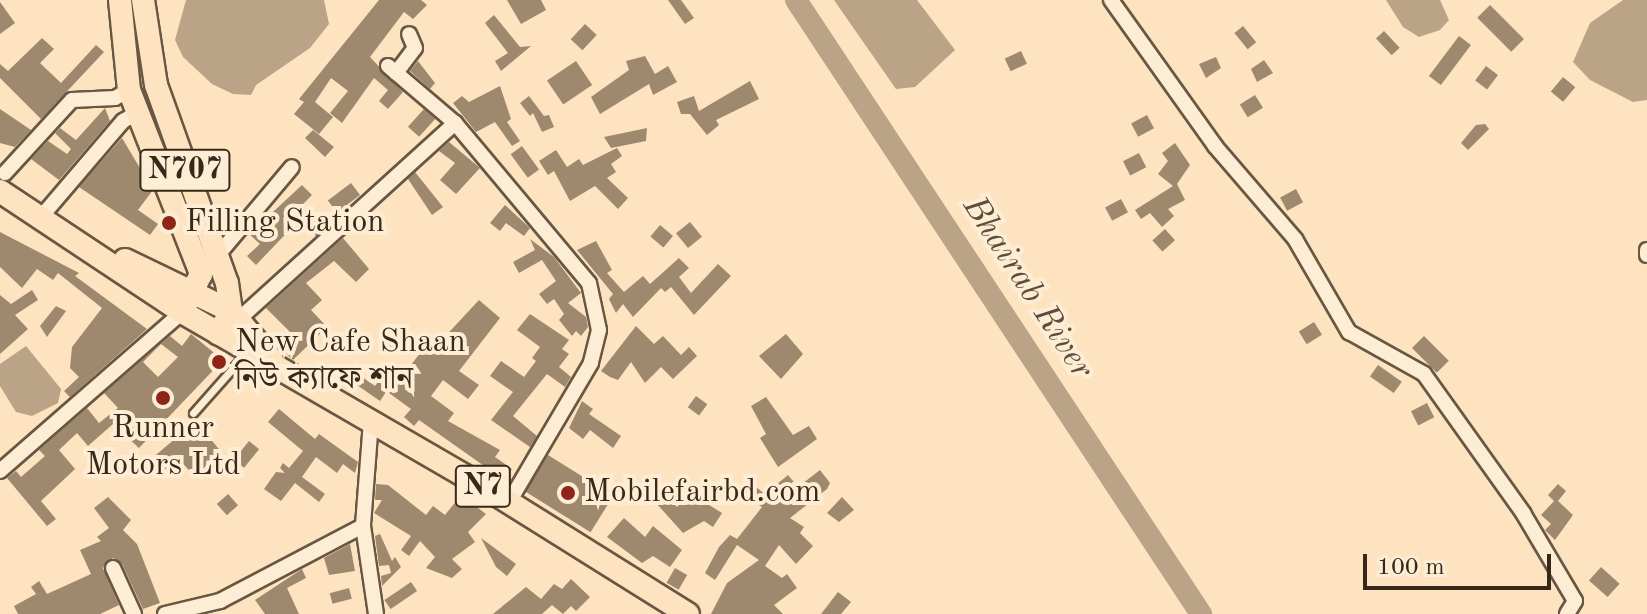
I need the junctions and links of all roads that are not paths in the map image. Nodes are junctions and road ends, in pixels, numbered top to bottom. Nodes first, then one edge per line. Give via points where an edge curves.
1 (120, 0) edge
2 (143, 0) edge
3 (1111, 0) edge
4 (409, 34) dead end
5 (129, 90) junction
6 (137, 113) junction
7 (455, 123) junction
8 (292, 167) dead end
9 (2, 182) edge
10 (47, 210) dead end
11 (80, 240) junction
12 (217, 256) junction
13 (194, 291) junction
14 (182, 312) junction
15 (235, 315) junction
16 (218, 334) junction
17 (247, 352) junction
18 (275, 363) junction
19 (193, 413) dead end
20 (371, 421) junction
21 (0, 471) edge
22 (509, 502) junction
23 (363, 526) junction
24 (113, 568) dead end
25 (134, 614) edge
26 (165, 614) edge
27 (376, 614) edge
28 (688, 614) edge
29 (1567, 614) edge

1 - 5 highway, N707
2 - 12 highway, N707 via 156,85
3 - 29 street via 1215,146 1295,239 1349,332 1424,374 1523,513 1575,601
4 - 7 street via 415,48 392,70
5 - 6 highway, N707
5 - 9 street via 115,98 72,100
6 - 10 street via 123,121
6 - 13 highway, N707 via 201,274
7 - 15 street
7 - 22 street via 582,269 599,330 591,363
8 - 12 street
9 - 11 highway, N7
11 - 13 highway, N7
11 - 14 highway, N7
12 - 15 highway, N707
13 - 14 highway
13 - 15 highway, N7
14 - 16 highway, N7
14 - 21 street
15 - 16 highway
15 - 18 highway, N7
16 - 17 highway, N7
17 - 18 highway, N7
17 - 19 lane
18 - 20 highway, N7
20 - 22 highway, N7
20 - 23 street
22 - 28 highway, N7
23 - 26 street via 220,601
23 - 27 street
24 - 25 street

